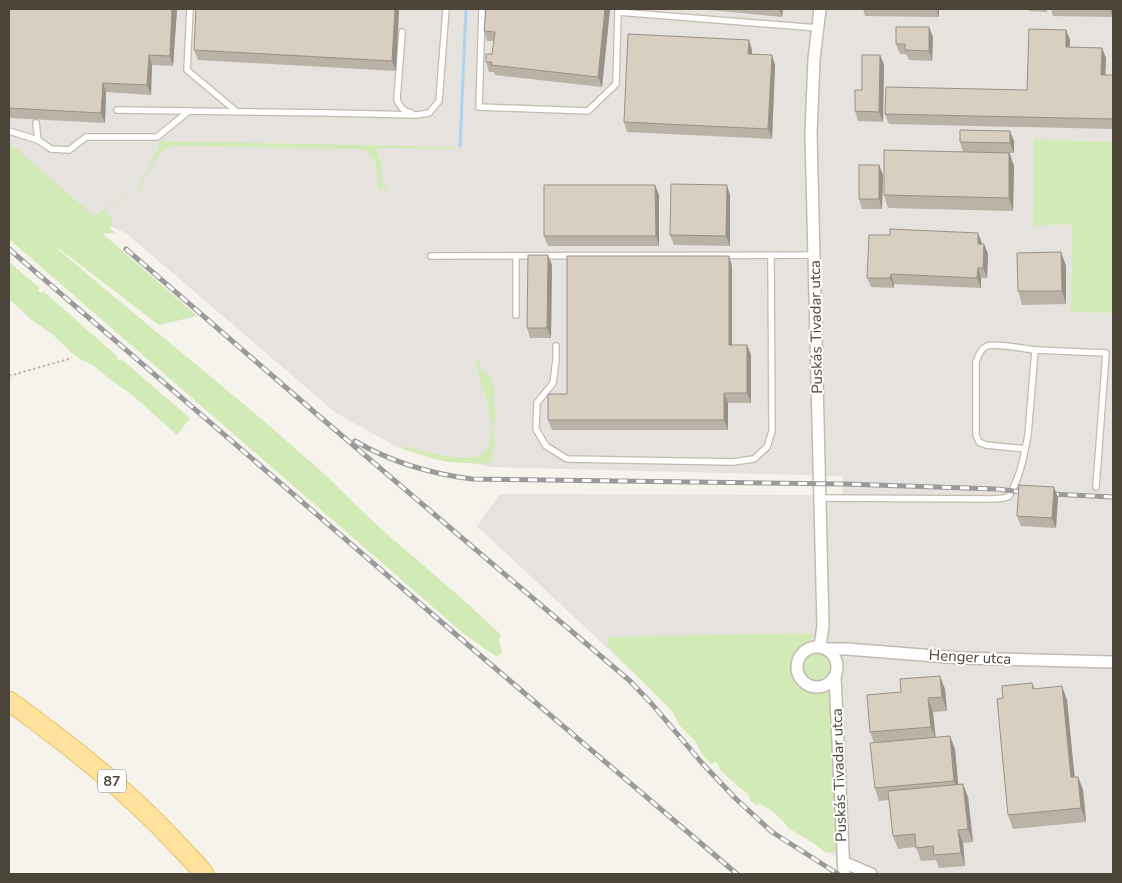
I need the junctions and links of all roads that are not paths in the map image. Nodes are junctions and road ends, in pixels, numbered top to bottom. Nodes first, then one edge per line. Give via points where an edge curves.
1 (190, 9) edge
2 (446, 9) edge
3 (482, 9) edge
4 (820, 9) edge
5 (818, 28) junction
6 (402, 32) dead end
7 (117, 110) dead end
8 (189, 111) junction
9 (236, 111) junction
10 (417, 115) junction
11 (36, 123) dead end
12 (9, 131) edge
13 (38, 140) junction
14 (771, 255) junction
15 (814, 255) junction
16 (431, 256) dead end
17 (516, 256) junction
18 (516, 315) dead end
19 (556, 346) dead end
20 (1035, 350) junction
21 (1106, 353) junction
22 (1113, 354) edge
23 (1026, 449) junction
24 (1096, 487) dead end
25 (820, 498) junction
26 (824, 648) junction
27 (1113, 662) edge
28 (835, 676) junction
29 (9, 701) edge
30 (843, 868) edge
31 (204, 874) edge
32 (871, 874) edge

1 - 9 lane via 187,70
2 - 10 lane via 439,101 429,113
3 - 5 lane via 479,107 588,112 616,84 618,12
4 - 5 street, Puskás Tivadar utca
5 - 15 street, Puskás Tivadar utca via 811,126
6 - 10 lane via 397,100 404,111
7 - 8 lane
8 - 9 lane
8 - 13 lane via 157,137 86,137 69,150 51,150
9 - 10 lane
11 - 13 lane
12 - 13 lane
14 - 15 lane
14 - 17 lane
14 - 19 lane via 772,431 767,447 754,459 733,462 567,459 546,446 536,429 537,403 552,383
15 - 25 street, Puskás Tivadar utca
16 - 17 lane
17 - 18 lane
20 - 21 lane
20 - 23 lane
20 - 23 lane via 987,346 976,362 976,435 979,442 995,447
21 - 22 lane
21 - 24 lane
23 - 25 lane via 1013,491 1004,498
25 - 26 street, Puskás Tivadar utca
26 - 27 street, Henger utca via 960,658
26 - 28 street, Puskás Tivadar utca via 836,659
26 - 28 street, Puskás Tivadar utca via 810,647 800,655 797,664 799,677 806,685 816,688 826,686
28 - 30 street, Puskás Tivadar utca
29 - 31 main road, 87 via 126,793
30 - 32 street

